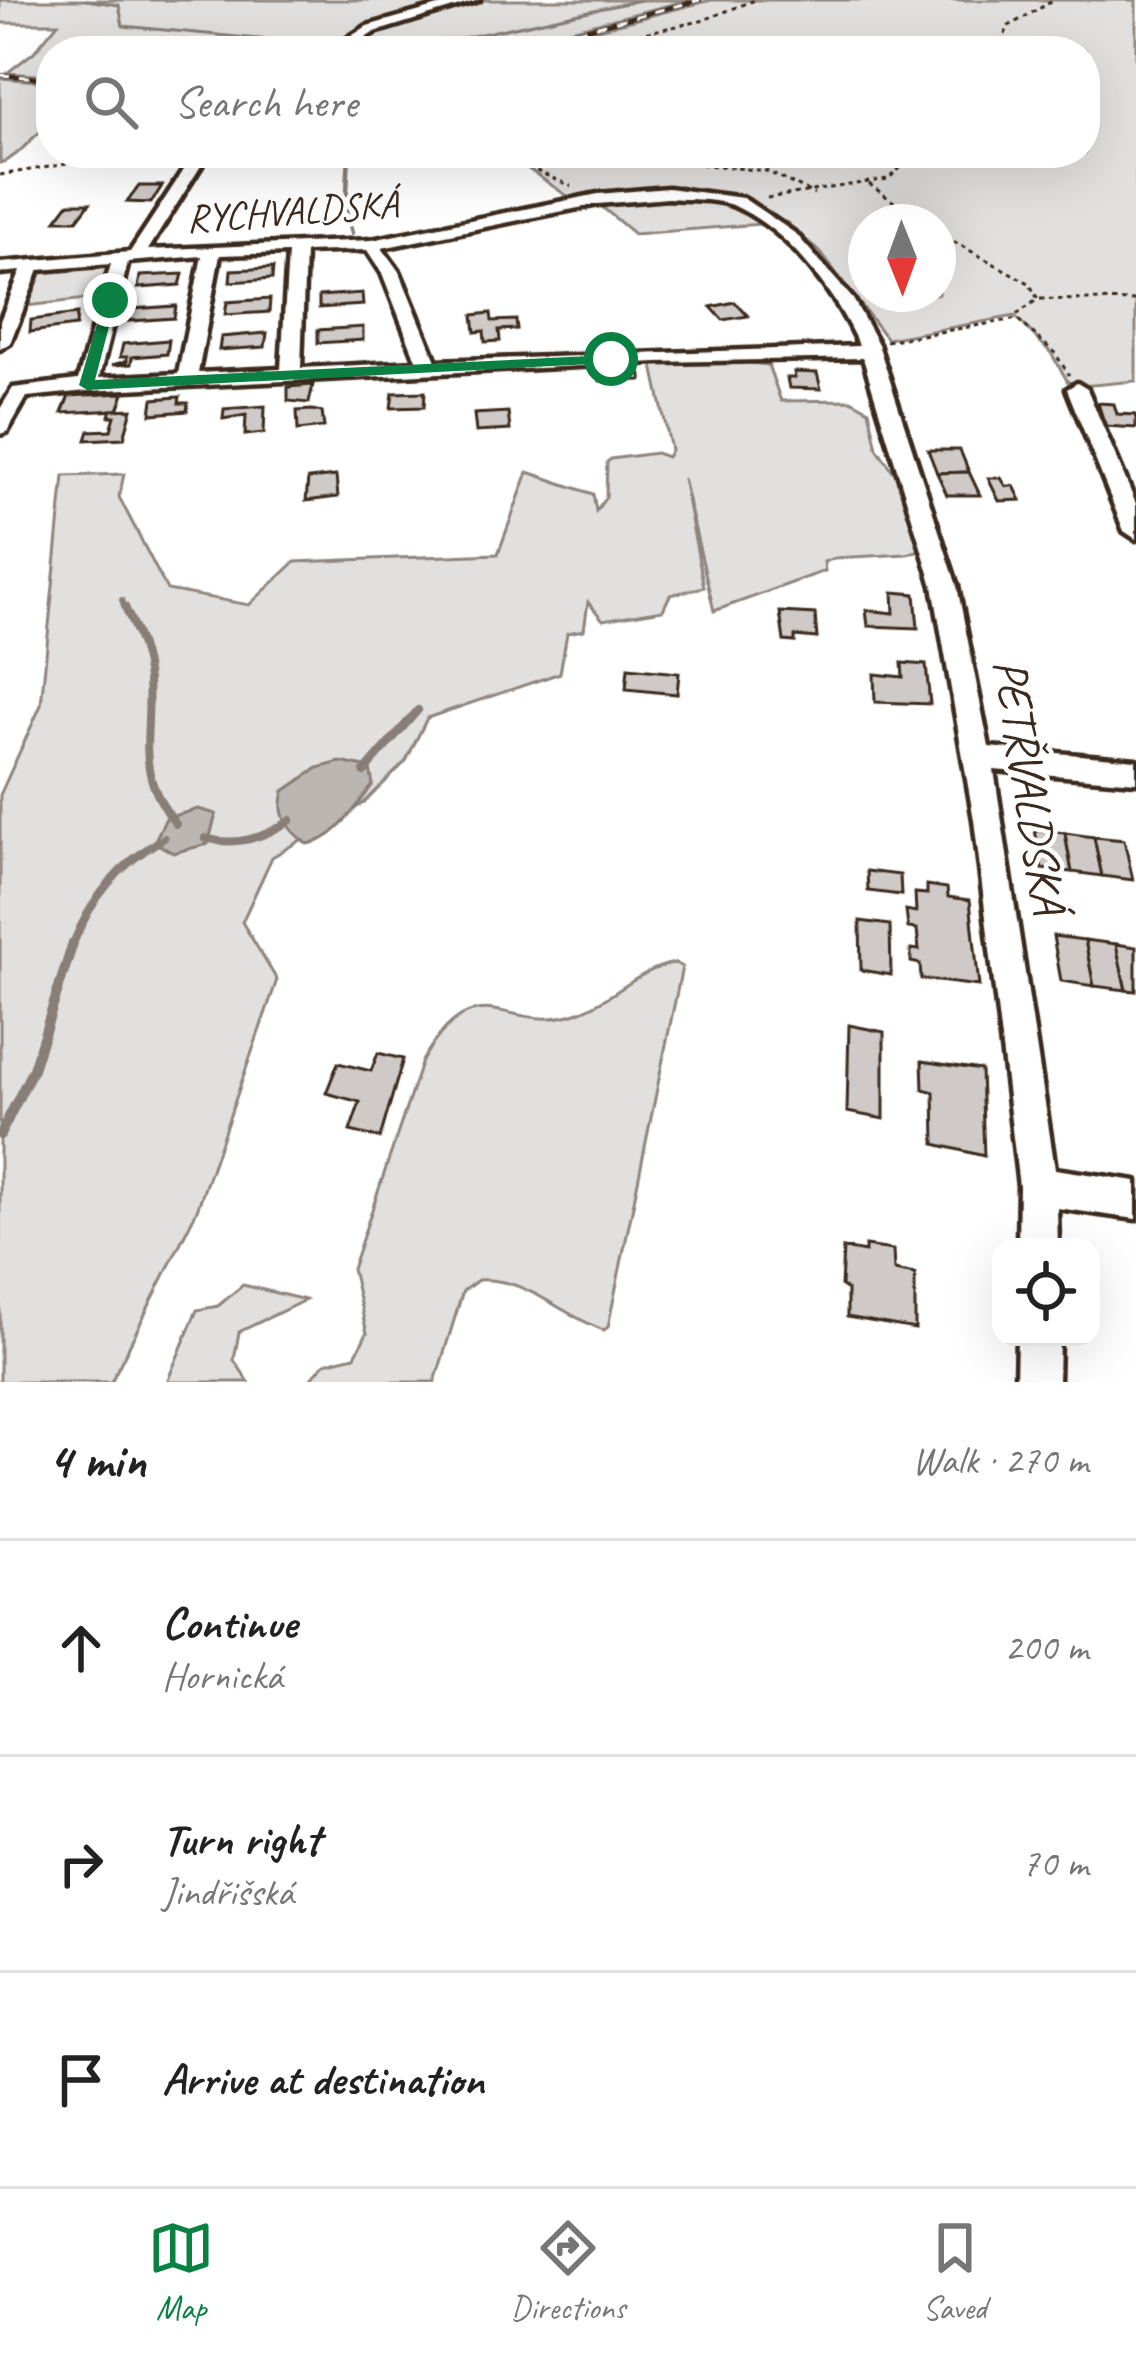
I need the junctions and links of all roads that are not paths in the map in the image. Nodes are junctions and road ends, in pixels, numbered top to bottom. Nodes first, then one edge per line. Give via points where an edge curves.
1 (473, 0) edge
2 (359, 36) edge
3 (191, 168) edge
4 (372, 245) junction
5 (297, 248) junction
6 (212, 250) junction
7 (129, 256) junction
8 (33, 264) junction
9 (0, 268) edge
10 (0, 343) edge
11 (885, 345) junction
12 (429, 369) junction
13 (291, 373) junction
14 (188, 380) junction
15 (87, 385) junction
16 (1077, 388) road end
17 (0, 428) edge
18 (1136, 531) edge
19 (977, 757) junction
20 (1136, 771) edge
21 (1038, 1186) junction
22 (1136, 1200) edge
23 (1038, 1238) edge
24 (1038, 1346) edge
25 (1037, 1382) edge

1 - 2 street
3 - 7 street
4 - 5 street, RYCHVALDSKÁ
4 - 11 street, RYCHVALDSKÁ via 598,199 668,193 737,201 816,265
4 - 12 street
5 - 6 street, RYCHVALDSKÁ
5 - 13 street
6 - 7 street, RYCHVALDSKÁ
6 - 14 street
7 - 8 street, RYCHVALDSKÁ
7 - 15 street
8 - 9 street, RYCHVALDSKÁ
8 - 10 street
11 - 12 street
11 - 19 street, PETŘVALDSKÁ via 945,586
12 - 13 street
13 - 14 street
14 - 15 street
15 - 17 street via 20,392
16 - 18 street
19 - 20 street
19 - 21 street, PETŘVALDSKÁ
21 - 22 street
21 - 23 street, PETŘVALDSKÁ
24 - 25 street

